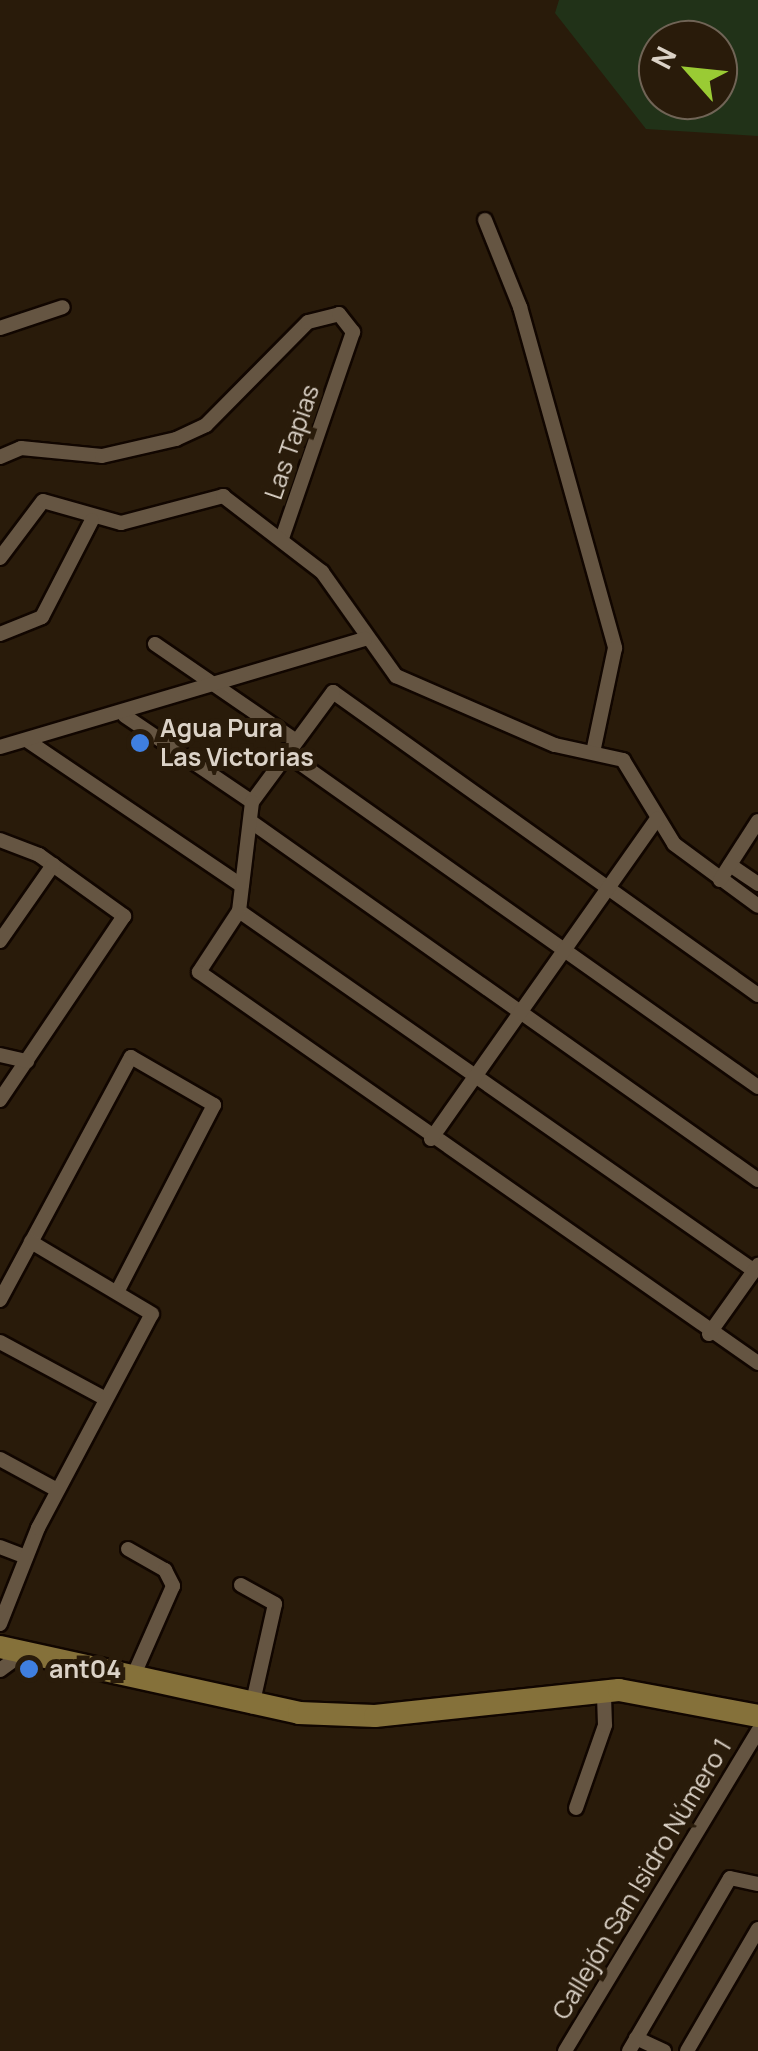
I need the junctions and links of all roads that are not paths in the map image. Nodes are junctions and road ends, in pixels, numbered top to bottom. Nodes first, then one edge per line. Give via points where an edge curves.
1 (485, 220) dead end
2 (63, 308) dead end
3 (0, 328) edge
4 (0, 457) edge
5 (92, 520) junction
6 (282, 538) junction
7 (0, 558) edge
8 (0, 634) edge
9 (365, 639) junction
10 (155, 644) dead end
11 (215, 687) junction
12 (125, 716) junction
13 (296, 740) junction
14 (28, 741) junction
15 (0, 746) edge
16 (593, 752) junction
17 (287, 754) junction
18 (252, 802) junction
19 (656, 819) junction
20 (250, 821) junction
21 (758, 821) edge
22 (0, 840) edge
23 (53, 864) junction
24 (730, 865) junction
25 (720, 880) junction
26 (758, 884) edge
27 (242, 886) junction
28 (607, 888) junction
29 (758, 906) edge
30 (239, 911) junction
31 (0, 941) edge
32 (562, 950) junction
33 (758, 995) edge
34 (519, 1012) junction
35 (0, 1055) edge
36 (27, 1061) junction
37 (474, 1076) junction
38 (758, 1086) edge
39 (0, 1100) edge
40 (431, 1139) junction
41 (758, 1180) edge
42 (31, 1242) junction
43 (756, 1267) edge
44 (118, 1290) junction
45 (0, 1300) edge
46 (709, 1334) junction
47 (0, 1342) edge
48 (758, 1362) edge
49 (106, 1399) junction
50 (0, 1459) edge
51 (57, 1490) junction
52 (0, 1548) edge
53 (128, 1549) dead end
54 (26, 1557) junction
55 (241, 1585) dead end
56 (0, 1624) edge
57 (11, 1650) edge
58 (0, 1670) edge
59 (132, 1679) junction
60 (604, 1690) junction
61 (252, 1707) junction
62 (758, 1716) edge
63 (758, 1730) edge
64 (576, 1808) dead end
65 (758, 1884) edge
66 (756, 1937) edge
67 (631, 2048) edge
68 (565, 2051) edge
69 (664, 2051) edge
70 (687, 2051) edge

1 - 16 street via 520,308 615,648
2 - 3 street
4 - 6 street, Las Tapias via 21,448 102,456 176,439 206,425 308,322 340,314 352,332
5 - 6 street via 145,520 223,496
5 - 7 street via 42,501
5 - 8 street via 42,617
6 - 9 street, Las Tapias via 322,572
9 - 11 street
9 - 16 street, Las Tapias via 396,676 540,740
10 - 11 street
11 - 12 street
11 - 13 street
12 - 14 street
12 - 18 street
13 - 17 street
13 - 28 street via 335,693
14 - 15 street
14 - 27 street
16 - 19 street, Las Tapias via 623,760
17 - 18 street
17 - 32 street
18 - 20 street
19 - 25 street, Las Tapias
19 - 28 street
20 - 27 street
20 - 34 street
21 - 24 street
22 - 23 street
23 - 31 street
23 - 36 street via 124,916
24 - 25 street
24 - 26 street
25 - 29 street, Las Tapias
27 - 30 street
28 - 32 street
28 - 33 street
30 - 37 street
30 - 40 street via 200,976
32 - 34 street
32 - 38 street
34 - 37 street
34 - 41 street
35 - 36 street
36 - 39 street
37 - 40 street
37 - 43 street
40 - 46 street
42 - 44 street
42 - 44 street via 127,1059 136,1058 214,1105
42 - 45 street
43 - 46 street
44 - 49 street via 152,1314
46 - 48 street
47 - 49 street
49 - 51 street
50 - 51 street
51 - 54 street
52 - 54 street
53 - 59 street via 165,1570 173,1586
54 - 56 street
55 - 61 street via 275,1604
57 - 58 street
57 - 59 main road
59 - 61 main road
60 - 61 main road via 375,1716
60 - 62 main road
60 - 64 street via 602,1736
63 - 68 street, Callejón San Isidro Número 1
65 - 67 street via 730,1878
66 - 70 street
67 - 69 street

